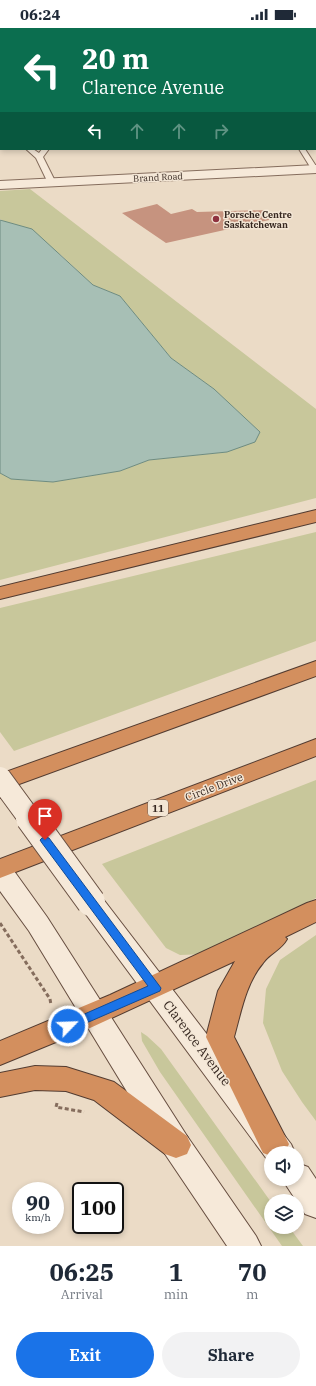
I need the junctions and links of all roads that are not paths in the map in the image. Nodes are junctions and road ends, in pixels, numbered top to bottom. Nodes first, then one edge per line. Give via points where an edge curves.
1 (31, 150) edge
2 (45, 150) edge
3 (303, 150) edge
4 (39, 158) junction
5 (315, 169) edge
6 (51, 181) junction
7 (0, 185) edge
8 (316, 516) edge
9 (0, 593) edge
10 (316, 668) edge
11 (316, 747) edge
12 (0, 778) edge
13 (0, 783) edge
14 (0, 870) edge
15 (316, 911) edge
16 (156, 988) junction
17 (94, 1014) junction
18 (0, 1053) edge
19 (0, 1085) edge
20 (176, 1145) junction
21 (275, 1146) edge
22 (275, 1146) edge
23 (303, 1186) edge
24 (316, 1204) edge
25 (245, 1246) edge

1 - 4 lane
2 - 4 lane
3 - 5 lane
4 - 6 lane
5 - 6 main road, Brand Road
6 - 7 main road, Brand Road
8 - 9 highway
10 - 13 highway
11 - 14 highway, Circle Drive / 11
12 - 16 main road, Clarence Avenue, bridge
14 - 17 main road via 38,924
15 - 16 highway
15 - 22 highway via 284,929 253,954 232,991 220,1037
16 - 17 highway
16 - 21 main road, Clarence Avenue
17 - 18 highway
17 - 20 main road
19 - 20 highway via 35,1078 66,1079 104,1091
20 - 25 main road
23 - 24 main road

